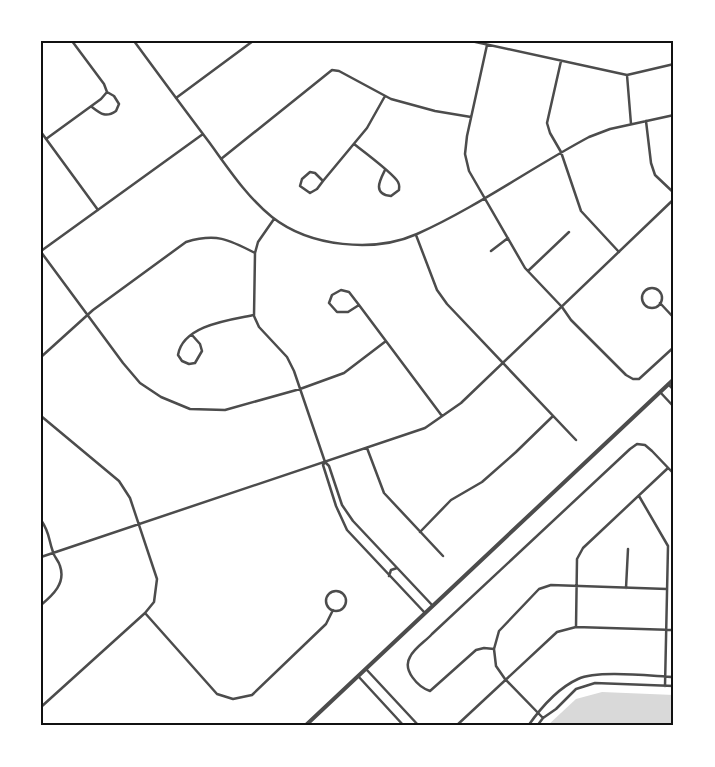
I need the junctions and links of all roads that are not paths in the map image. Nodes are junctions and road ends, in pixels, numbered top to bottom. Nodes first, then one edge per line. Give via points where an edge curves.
1 (72, 41) edge
2 (134, 41) edge
3 (253, 41) edge
4 (471, 41) edge
5 (487, 45) junction
6 (561, 60) junction
7 (674, 64) edge
8 (628, 75) junction
9 (107, 92) junction
10 (385, 96) junction
11 (176, 98) junction
12 (91, 106) junction
13 (674, 115) edge
14 (471, 117) junction
15 (646, 121) junction
16 (631, 124) junction
17 (41, 132) edge
18 (202, 134) junction
19 (46, 139) junction
20 (354, 144) junction
21 (561, 152) junction
22 (221, 159) junction
23 (385, 170) junction
24 (324, 181) junction
25 (674, 193) edge
26 (485, 198) junction
27 (674, 199) edge
28 (671, 202) junction
29 (674, 206) edge
30 (98, 210) junction
31 (274, 219) junction
32 (569, 232) dead end
33 (416, 235) junction
34 (508, 238) junction
35 (41, 251) edge
36 (491, 251) dead end
37 (619, 252) junction
38 (255, 253) junction
39 (528, 271) junction
40 (660, 304) junction
41 (359, 305) junction
42 (562, 307) junction
43 (88, 315) junction
44 (254, 315) junction
45 (674, 318) edge
46 (192, 335) junction
47 (386, 341) junction
48 (674, 347) edge
49 (41, 357) edge
50 (502, 364) junction
51 (674, 379) edge
52 (668, 384) junction
53 (300, 389) junction
54 (674, 390) edge
55 (660, 392) junction
56 (674, 407) edge
57 (41, 416) edge
58 (442, 416) junction
59 (553, 416) junction
60 (576, 440) dead end
61 (366, 448) junction
62 (324, 462) junction
63 (668, 468) junction
64 (674, 474) edge
65 (639, 496) junction
66 (41, 520) edge
67 (140, 524) junction
68 (420, 532) junction
69 (628, 549) dead end
70 (53, 553) junction
71 (443, 556) dead end
72 (41, 557) edge
73 (397, 568) junction
74 (389, 576) junction
75 (576, 586) junction
76 (626, 588) junction
77 (667, 589) junction
78 (41, 605) edge
79 (433, 606) junction
80 (333, 610) junction
81 (145, 613) junction
82 (424, 614) junction
83 (576, 627) junction
84 (666, 630) junction
85 (674, 630) edge
86 (494, 649) junction
87 (366, 669) junction
88 (358, 676) junction
89 (665, 676) junction
90 (674, 676) edge
91 (505, 679) junction
92 (665, 686) junction
93 (674, 686) edge
94 (41, 707) edge
95 (538, 712) junction
96 (543, 718) junction
97 (306, 726) edge
98 (404, 726) edge
99 (419, 726) edge
100 (456, 726) edge
101 (528, 726) edge
102 (537, 726) edge

1 - 9 street
2 - 11 street
3 - 11 street
4 - 5 street
5 - 6 street
5 - 14 street
6 - 8 street
6 - 21 street via 547,123
7 - 8 street
8 - 16 street
9 - 12 street
9 - 12 street via 118,104 116,111 102,115
10 - 14 street via 435,111
10 - 20 street
10 - 22 street via 332,70
11 - 18 street
12 - 19 street
13 - 15 street
14 - 26 street via 465,154 469,170
15 - 16 street
15 - 25 street via 655,175
16 - 21 street via 589,137
17 - 19 street
18 - 22 street
18 - 30 street
19 - 30 street
20 - 23 street
20 - 24 street
21 - 26 street
21 - 37 street via 580,211
22 - 31 street via 252,198
23 - 23 street via 398,180 397,192 391,196 379,188
24 - 24 street via 310,194 300,186 310,172
26 - 33 street
26 - 34 street
27 - 28 street
28 - 29 street
28 - 37 street
30 - 35 street
31 - 33 street via 300,233 337,243 389,243
31 - 38 street via 258,242
32 - 39 street
33 - 50 street via 437,290
34 - 36 street
34 - 39 street
35 - 43 street
37 - 42 street
38 - 43 street via 231,240 203,237 186,242
38 - 44 street
39 - 42 street
40 - 40 street via 659,291 652,287 644,291 644,304 652,308
40 - 45 street
41 - 41 street via 349,292 341,290 332,295 330,303 337,312 348,312
41 - 47 street
42 - 48 street via 571,320 633,379 639,379
42 - 50 street
43 - 49 street
43 - 53 street via 140,383 161,397 190,409 225,410
44 - 46 street via 211,324
44 - 53 street via 259,327 286,357
46 - 46 street via 180,347 178,355 189,364 195,362 202,351
47 - 53 street via 344,372
47 - 58 street
50 - 58 street via 461,403
50 - 59 street
51 - 52 street
52 - 54 street
52 - 55 street
53 - 62 street
55 - 56 street
55 - 79 street
57 - 67 street via 119,481
58 - 61 street via 425,428
59 - 60 street
59 - 68 street via 482,482 451,500
61 - 62 street
61 - 68 street via 384,493
62 - 67 street
62 - 73 street via 329,466 342,505 353,521
62 - 74 street via 336,506 347,530
63 - 64 street
63 - 65 street
63 - 86 street via 645,446 637,444 630,449 409,657 408,665 416,682 430,691 476,650
65 - 75 street via 583,548 577,559
65 - 77 street via 668,546
66 - 70 street via 48,530
67 - 70 street
67 - 81 street via 157,579 154,602
68 - 71 street
69 - 76 street
70 - 72 street
70 - 78 street via 61,567 61,584
73 - 74 street via 391,570
73 - 79 street
74 - 82 street
75 - 76 street
75 - 83 street
75 - 86 street via 551,585 539,590 499,630
76 - 77 street
77 - 84 street
79 - 82 street
80 - 80 street via 344,606 346,599 340,592 333,591 326,597 326,604
80 - 81 street via 326,624 252,695 233,699 217,694
81 - 94 street
82 - 87 street
83 - 84 street
83 - 91 street via 557,632
84 - 85 street
84 - 89 street
86 - 91 street via 496,666
87 - 88 street
87 - 99 street
88 - 97 street
88 - 98 street
89 - 90 street
89 - 92 street
89 - 95 street via 591,675 579,678
91 - 95 street
91 - 100 street
92 - 93 street
92 - 96 street via 595,683 576,689
95 - 96 street
95 - 101 street
96 - 102 street

